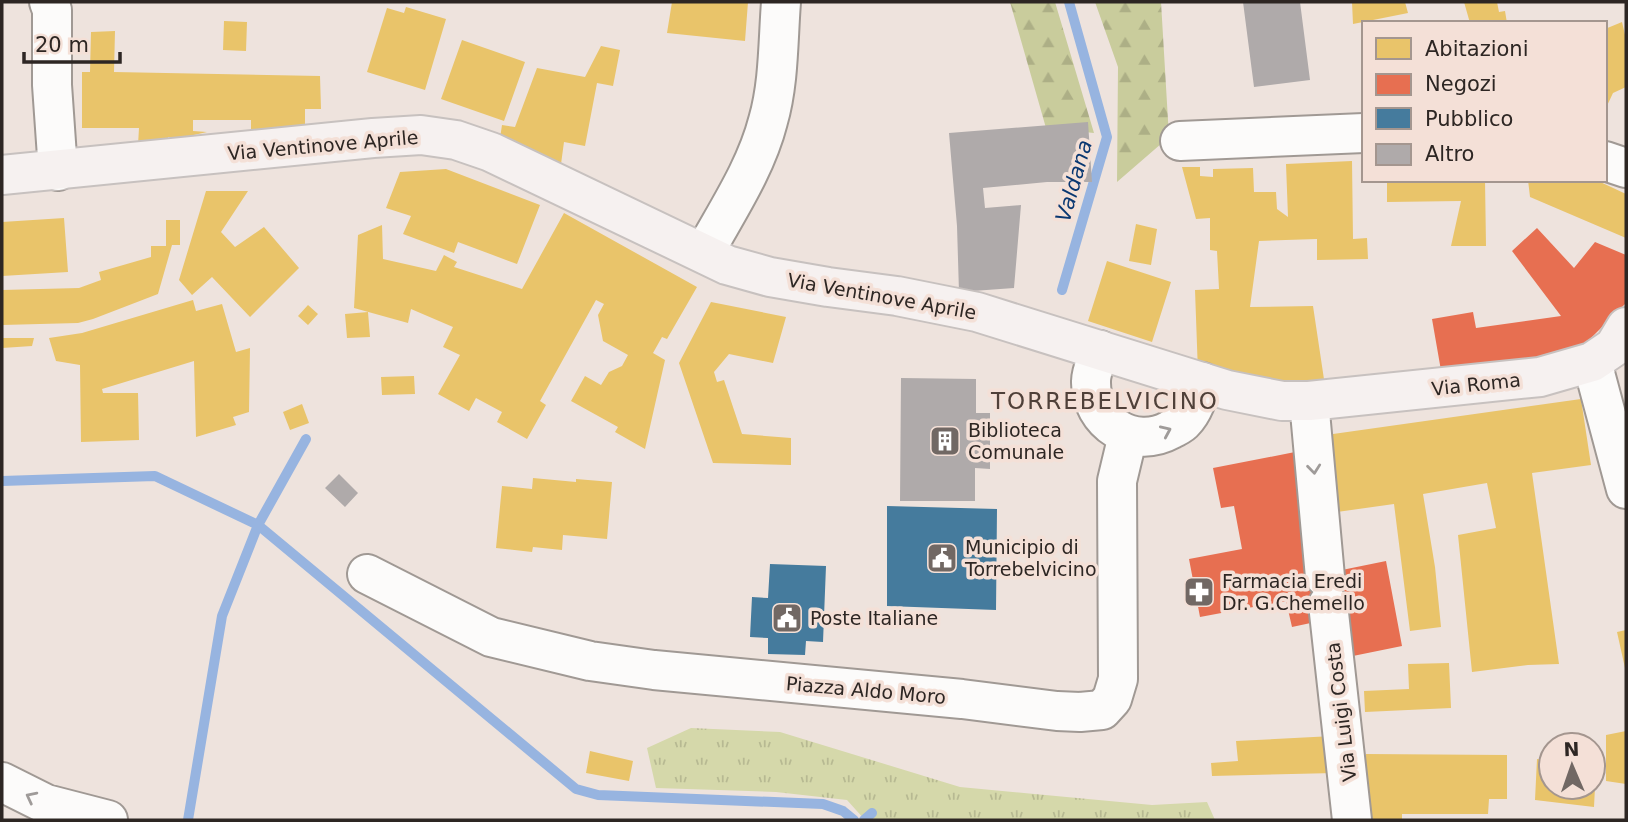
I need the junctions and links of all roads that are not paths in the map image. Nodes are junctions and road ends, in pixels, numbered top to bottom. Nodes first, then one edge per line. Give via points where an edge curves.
1 (49, 2) edge
2 (781, 2) edge
3 (1362, 133) edge
4 (1180, 141) dead end
5 (1607, 163) edge
6 (1626, 169) edge
7 (58, 171) junction
8 (2, 176) edge
9 (704, 253) junction
10 (1626, 327) edge
11 (1100, 350) junction
12 (1592, 362) junction
13 (1202, 382) junction
14 (1309, 401) junction
15 (1128, 435) junction
16 (1626, 489) edge
17 (367, 575) dead end
18 (2, 782) edge
19 (108, 820) edge
20 (1352, 820) edge

1 - 7 street
2 - 9 street via 769,119 752,163
3 - 4 street
5 - 6 street
7 - 8 main road, Via Ventinove Aprile
7 - 9 main road, Via Ventinove Aprile via 373,138 421,135 456,139
9 - 11 main road, Via Ventinove Aprile via 727,265 771,277 977,312
10 - 12 main road, Via Roma via 1614,347
11 - 13 main road, Via Ventinove Aprile
11 - 15 street via 1091,383 1096,407 1112,426
12 - 14 main road, Via Roma via 1540,377
12 - 16 street
13 - 14 main road, Via Roma via 1252,396
15 -> 13 street via 1161,435 1183,423
14 -> 20 street, Via Luigi Costa
15 - 17 street, Piazza Aldo Moro via 1117,481 1118,679 1112,699 1102,710 1057,710 590,662 491,637
19 -> 18 street via 46,804

